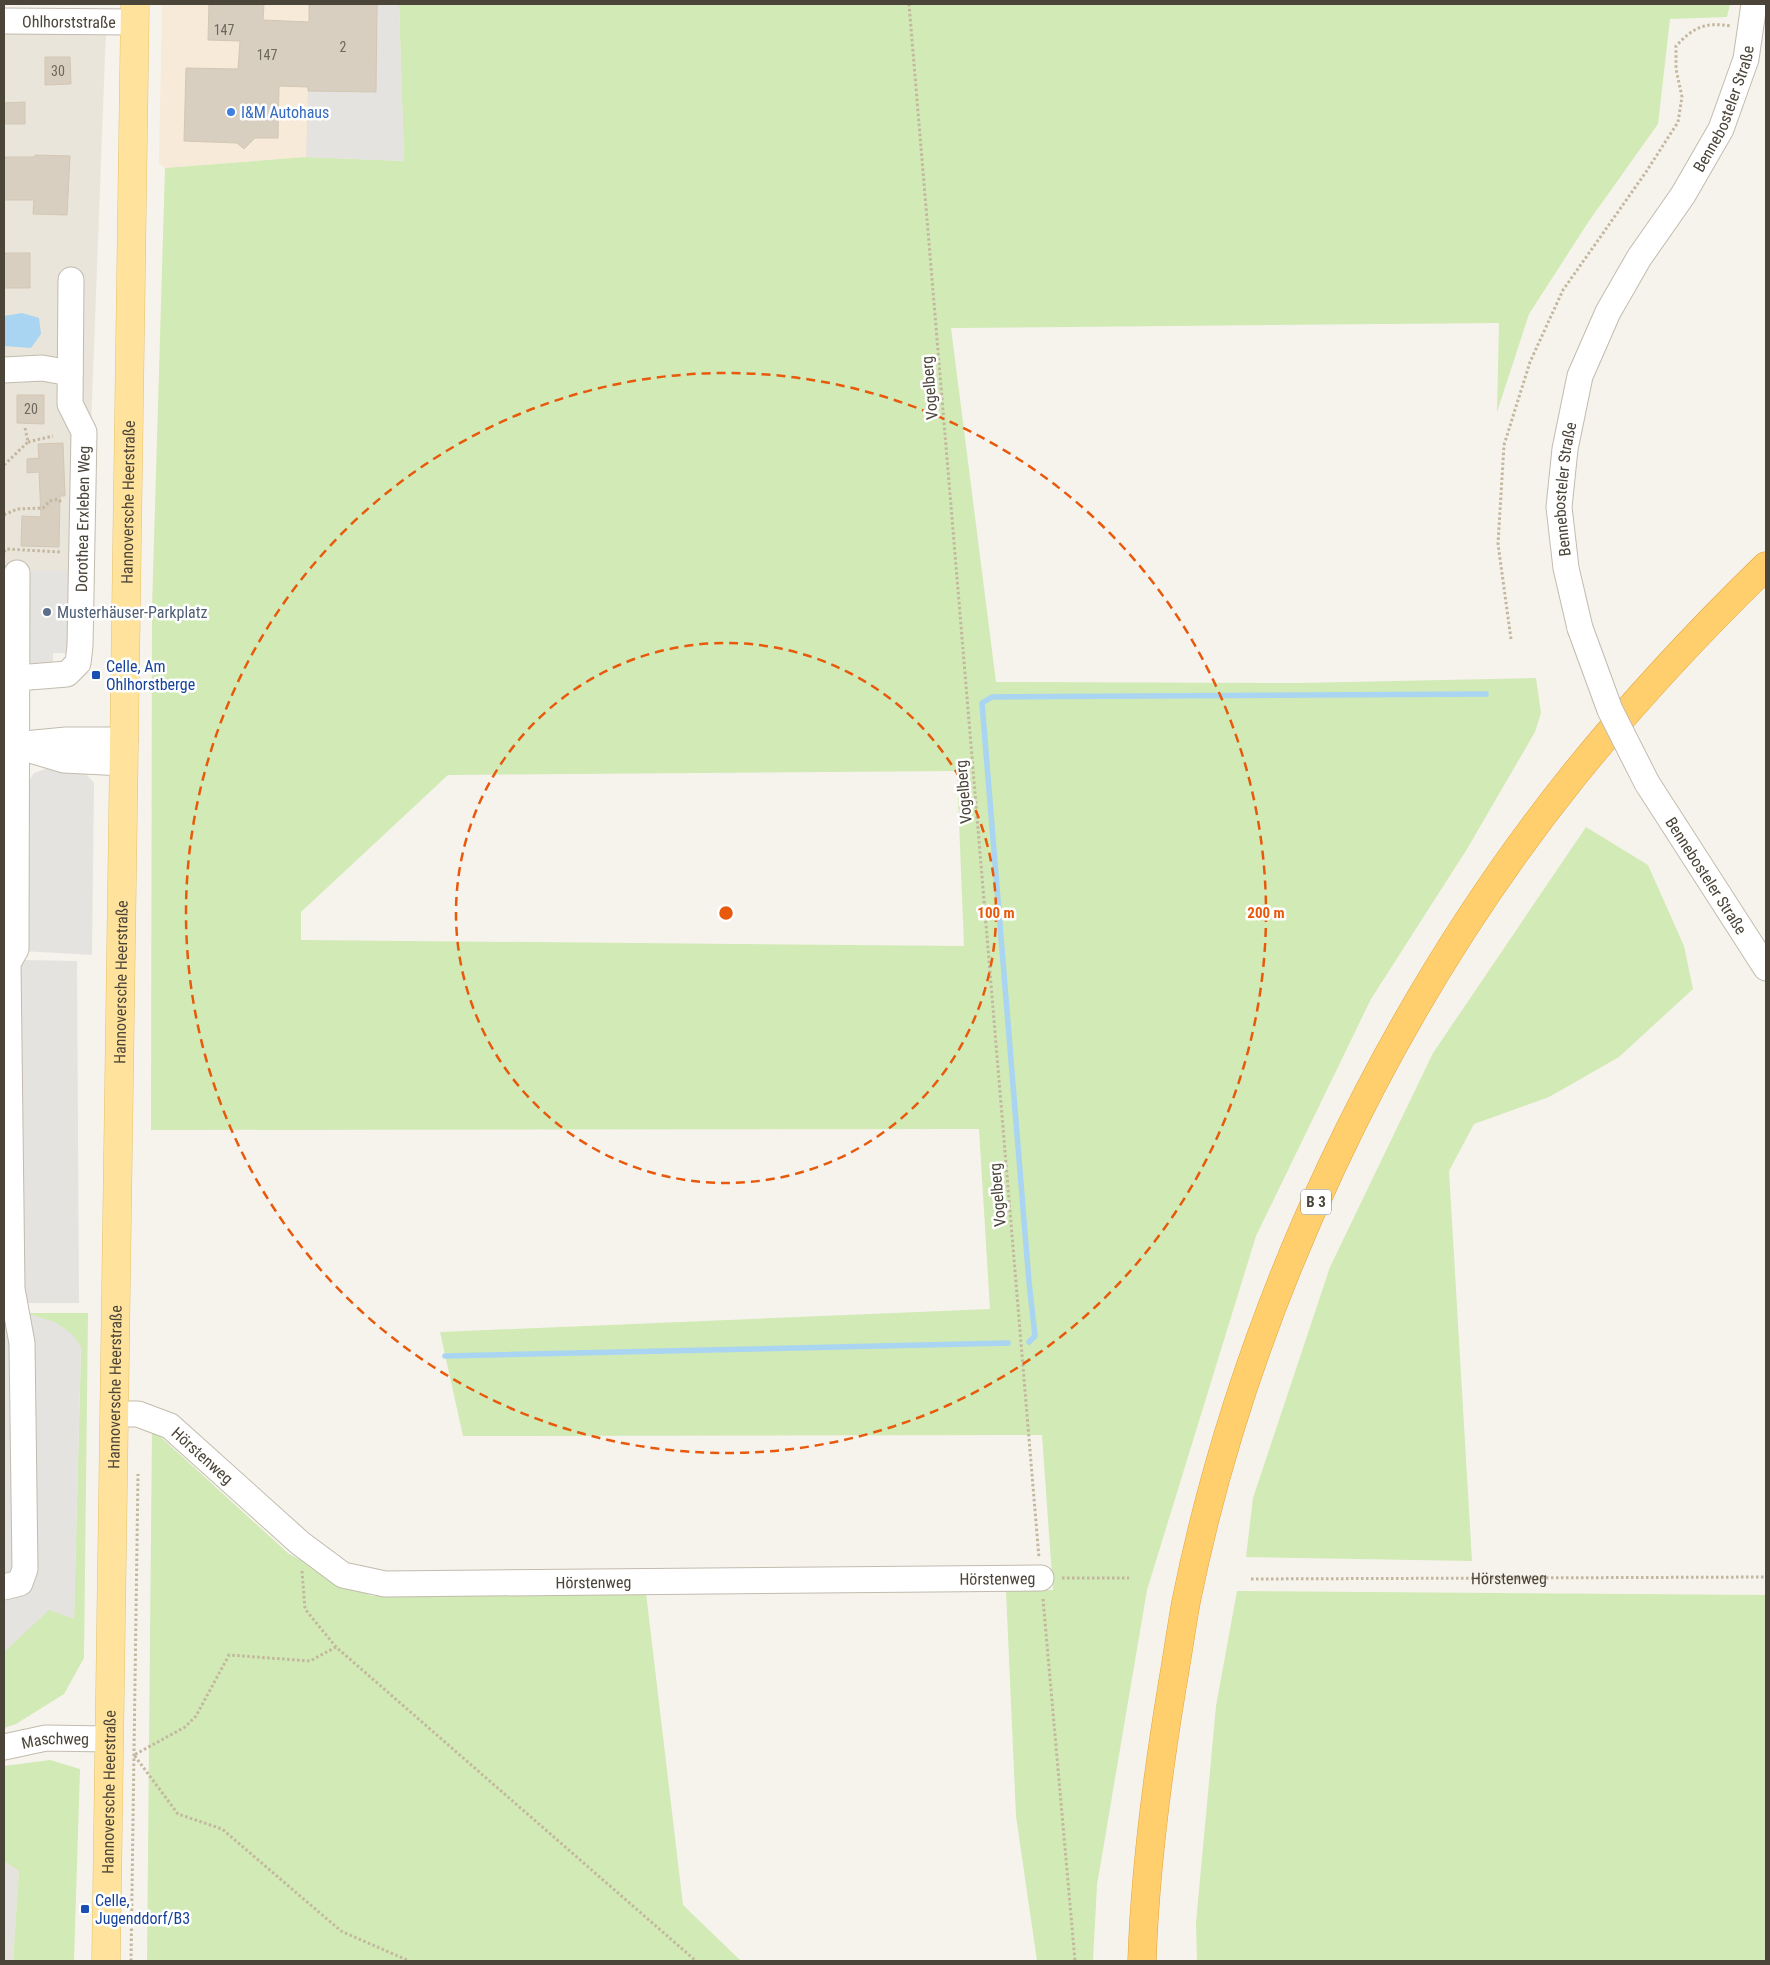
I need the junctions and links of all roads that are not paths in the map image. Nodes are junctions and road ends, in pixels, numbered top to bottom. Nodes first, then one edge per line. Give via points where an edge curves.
1 (1754, 4) edge
2 (135, 13) edge
3 (4, 21) edge
4 (71, 280) dead end
5 (4, 370) edge
6 (70, 373) junction
7 (1766, 566) edge
8 (17, 573) dead end
9 (17, 678) junction
10 (8, 750) edge
11 (124, 751) junction
12 (1766, 968) edge
13 (114, 1414) junction
14 (1041, 1578) road end
15 (4, 1587) edge
16 (108, 1739) junction
17 (4, 1747) edge
18 (106, 1961) edge
19 (1142, 1961) edge

1 - 12 street, Bennebosteler Straße, bridge via 1746,58 1721,129 1684,195 1640,258 1608,312 1580,376 1564,448 1559,507 1566,568 1580,628 1610,710 1647,783
2 - 3 street, Ohlhorststraße
2 - 11 main road, Hannoversche Heerstraße
4 - 6 street, Dorothea Erxleben Weg
5 - 6 street via 42,368
6 - 9 street, Dorothea Erxleben Weg via 70,404 84,432 78,663 67,674
7 - 19 highway, B 3 via 1646,689 1521,845 1436,973 1368,1093 1336,1158 1292,1257 1229,1435 1189,1592 1152,1816
8 - 9 street
9 - 10 street
10 - 11 street via 66,740
10 - 15 street via 16,949 8,963 12,1289 22,1343 25,1569 20,1583
11 - 13 main road, Hannoversche Heerstraße
13 - 14 street, Hörstenweg via 138,1414 170,1426 300,1543 343,1575 385,1584
13 - 16 main road, Hannoversche Heerstraße
16 - 17 street, Maschweg via 46,1738
16 - 18 main road, Hannoversche Heerstraße

